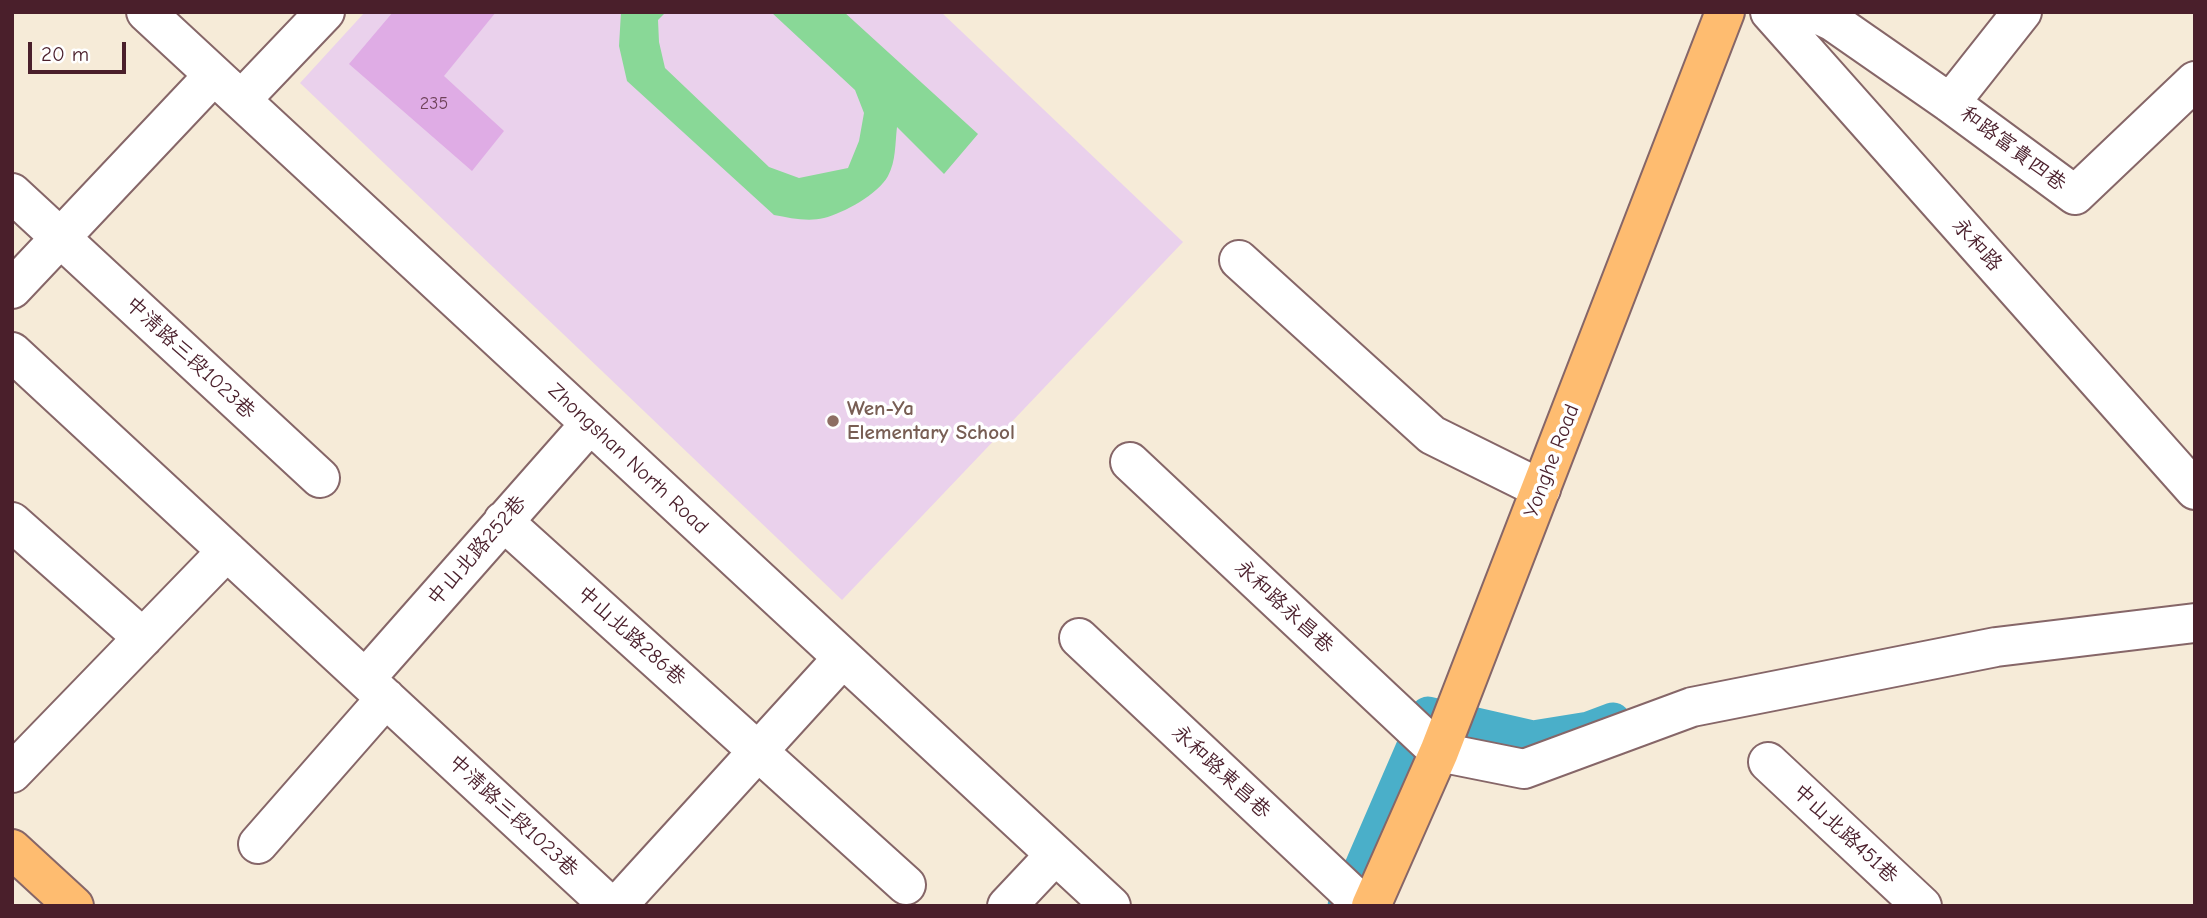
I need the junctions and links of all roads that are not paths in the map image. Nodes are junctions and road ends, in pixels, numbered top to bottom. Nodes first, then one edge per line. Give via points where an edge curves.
1 (146, 12) edge
2 (325, 12) edge
3 (1725, 12) edge
4 (1770, 12) edge
5 (1813, 12) edge
6 (2022, 12) edge
7 (2195, 81) edge
8 (227, 87) junction
9 (1950, 103) junction
10 (12, 192) edge
11 (60, 238) junction
12 (1239, 260) dead end
13 (12, 289) edge
14 (12, 352) edge
15 (590, 424) junction
16 (1130, 462) dead end
17 (320, 478) dead end
18 (2191, 478) edge
19 (1541, 489) junction
20 (12, 522) edge
21 (503, 522) junction
22 (227, 551) junction
23 (2195, 623) edge
24 (142, 638) junction
25 (1079, 638) dead end
26 (842, 659) junction
27 (375, 688) junction
28 (758, 751) junction
29 (1438, 751) junction
30 (1768, 762) dead end
31 (12, 773) edge
32 (258, 844) dead end
33 (12, 849) edge
34 (1055, 855) junction
35 (906, 885) dead end
36 (74, 906) edge
37 (610, 906) edge
38 (617, 906) edge
39 (1007, 906) edge
40 (1111, 906) edge
41 (1364, 906) edge
42 (1371, 906) edge
43 (1923, 906) edge

1 - 8 street, Zhongshan North Road
2 - 8 street
3 - 19 main road, Yonghe Road
4 - 18 street, 永和路
5 - 9 street, 和路富貴四巷
6 - 9 street
7 - 9 street, 和路富貴四巷 via 2075,195
8 - 11 street
8 - 15 street, Zhongshan North Road
10 - 11 street, 中清路三段1023巷
11 - 13 street
11 - 17 street, 中清路三段1023巷
12 - 19 street via 1432,435
14 - 22 street, 中清路三段1023巷
15 - 21 street, 中山北路252巷
15 - 26 street, Zhongshan North Road
16 - 29 street, 永和路永昌巷
19 - 29 main road, Yonghe Road
20 - 24 street
21 - 27 street, 中山北路252巷
21 - 28 street, 中山北路286巷
22 - 24 street
22 - 27 street, 中清路三段1023巷
23 - 29 street via 1996,647 1692,707 1524,769
24 - 31 street
25 - 41 street, 永和路東昌巷
26 - 28 street
26 - 34 street, Zhongshan North Road
27 - 32 street
27 - 37 street, 中清路三段1023巷
28 - 35 street, 中山北路286巷
28 - 38 street
29 - 42 main road, Yonghe Road
30 - 43 street, 中山北路451巷
33 - 36 main road
34 - 39 street
34 - 40 street, Zhongshan North Road

